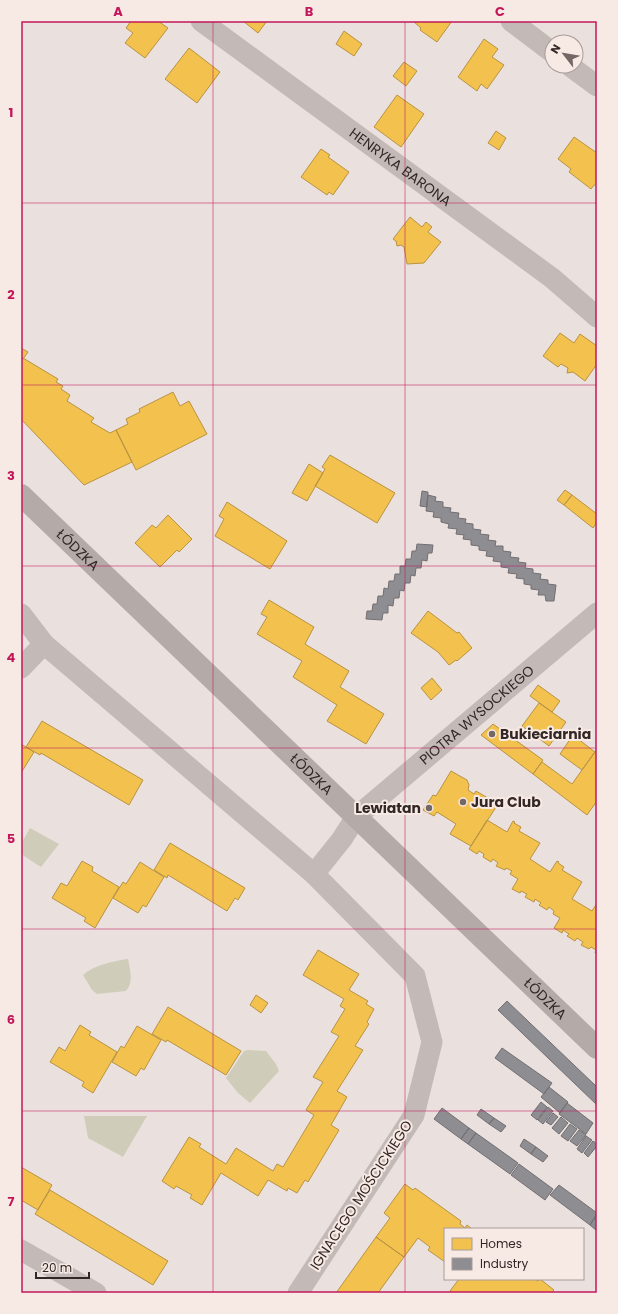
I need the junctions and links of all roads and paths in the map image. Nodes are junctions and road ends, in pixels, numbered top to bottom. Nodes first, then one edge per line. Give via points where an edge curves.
1 (201, 21) edge
2 (511, 21) edge
3 (544, 46) edge
4 (581, 74) edge
5 (597, 86) edge
6 (597, 316) edge
7 (23, 498) edge
8 (597, 613) edge
9 (21, 614) edge
10 (44, 644) junction
11 (21, 668) edge
12 (356, 817) junction
13 (314, 874) junction
14 (597, 1048) edge
15 (21, 1250) edge
16 (96, 1293) edge
17 (298, 1293) edge

1 - 6 street, HENRYKA BARONA via 552,278
2 - 3 street
4 - 5 street
7 - 12 street, ŁÓDZKA
8 - 12 street, PIOTRA WYSOCKIEGO
9 - 10 street, IGNACEGO MOŚCICKIEGO
10 - 11 street
10 - 13 street, IGNACEGO MOŚCICKIEGO
12 - 13 street
12 - 14 street, ŁÓDZKA
13 - 17 street, IGNACEGO MOŚCICKIEGO via 415,976 432,1042 414,1115
15 - 16 street

